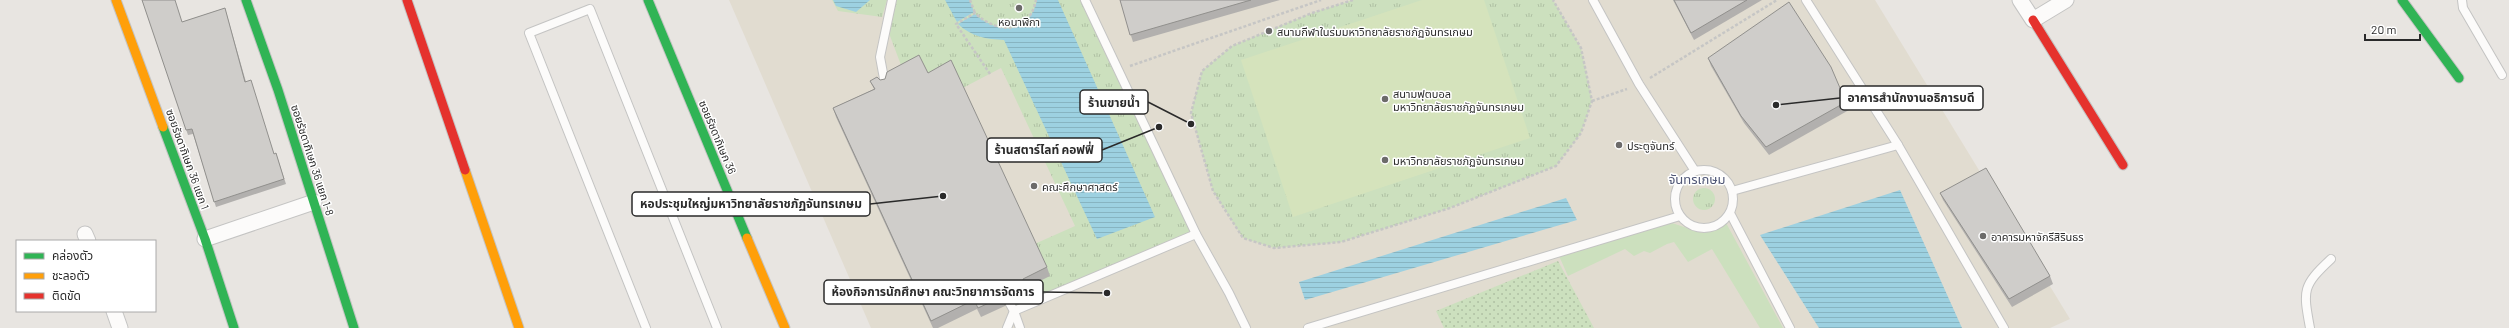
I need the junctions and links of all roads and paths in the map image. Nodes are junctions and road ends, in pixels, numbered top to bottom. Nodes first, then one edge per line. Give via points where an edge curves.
1 (116, 0) edge
2 (246, 0) edge
3 (407, 0) edge
4 (648, 0) edge
5 (892, 0) edge
6 (970, 0) edge
7 (1036, 0) edge
8 (1085, 0) edge
9 (1321, 0) edge
10 (1353, 0) edge
11 (1553, 0) edge
12 (1593, 0) edge
13 (1777, 0) edge
14 (1806, 0) edge
15 (2020, 0) edge
16 (2066, 0) edge
17 (2402, 0) edge
18 (2462, 0) edge
19 (975, 13) junction
20 (2033, 20) junction
21 (1118, 70) junction
22 (990, 74) dead end
23 (2502, 76) dead end
24 (2459, 78) dead end
25 (885, 84) edge
26 (1639, 84) junction
27 (1592, 101) junction
28 (1898, 145) junction
29 (2123, 165) dead end
30 (1695, 171) junction
31 (1732, 190) junction
32 (314, 202) junction
33 (1730, 213) junction
34 (1680, 216) junction
35 (1196, 234) junction
36 (205, 239) junction
37 (2331, 259) dead end
38 (1012, 308) junction
39 (114, 312) edge
40 (120, 328) edge
41 (234, 328) edge
42 (354, 328) edge
43 (519, 328) edge
44 (646, 328) edge
45 (718, 328) edge
46 (785, 328) edge
47 (1007, 328) edge
48 (1020, 328) edge
49 (1246, 328) edge
50 (1308, 328) edge
51 (1790, 328) edge
52 (2004, 328) edge
53 (2310, 328) edge

1 - 36 street, ซอยรัชดาภิเษก 36 แยก 1
2 - 32 street, ซอยรัชดาภิเษก 36 แยก 1-8
3 - 43 street
4 - 46 street, ซอยรัชดาภิเษก 36
5 - 25 lane via 880,57
6 - 19 path
7 - 19 path via 1029,16 1023,23 1012,28 999,28 984,22
8 - 21 lane
9 - 21 path
10 - 27 path via 1312,13 1232,46 1202,71 1191,113 1213,191 1243,238 1274,248 1341,242 1450,208 1517,183 1556,166 1581,133
11 - 27 path via 1581,48
12 - 26 lane
13 - 26 path
14 - 28 lane
15 - 20 street
16 - 20 street
17 - 24 street
18 - 23 lane via 2463,8
19 - 22 path via 956,24
20 - 29 street
21 - 35 lane
26 - 27 path
26 - 30 lane
28 - 31 lane
28 - 52 lane
30 - 31 lane via 1704,170 1721,175
30 - 34 lane via 1687,175 1676,190 1676,208
31 - 33 lane via 1733,206
32 - 36 street
32 - 42 street, ซอยรัชดาภิเษก 36 แยก 1-8
33 - 34 lane via 1724,221 1706,229 1687,224
33 - 51 lane
34 - 50 lane
35 - 38 lane
35 - 49 lane via 1230,293
36 - 41 street, ซอยรัชดาภิเษก 36 แยก 1
37 - 53 lane via 2309,283 2304,297
38 - 47 lane
38 - 48 lane
39 - 40 street
44 - 45 lane via 529,33 590,9

